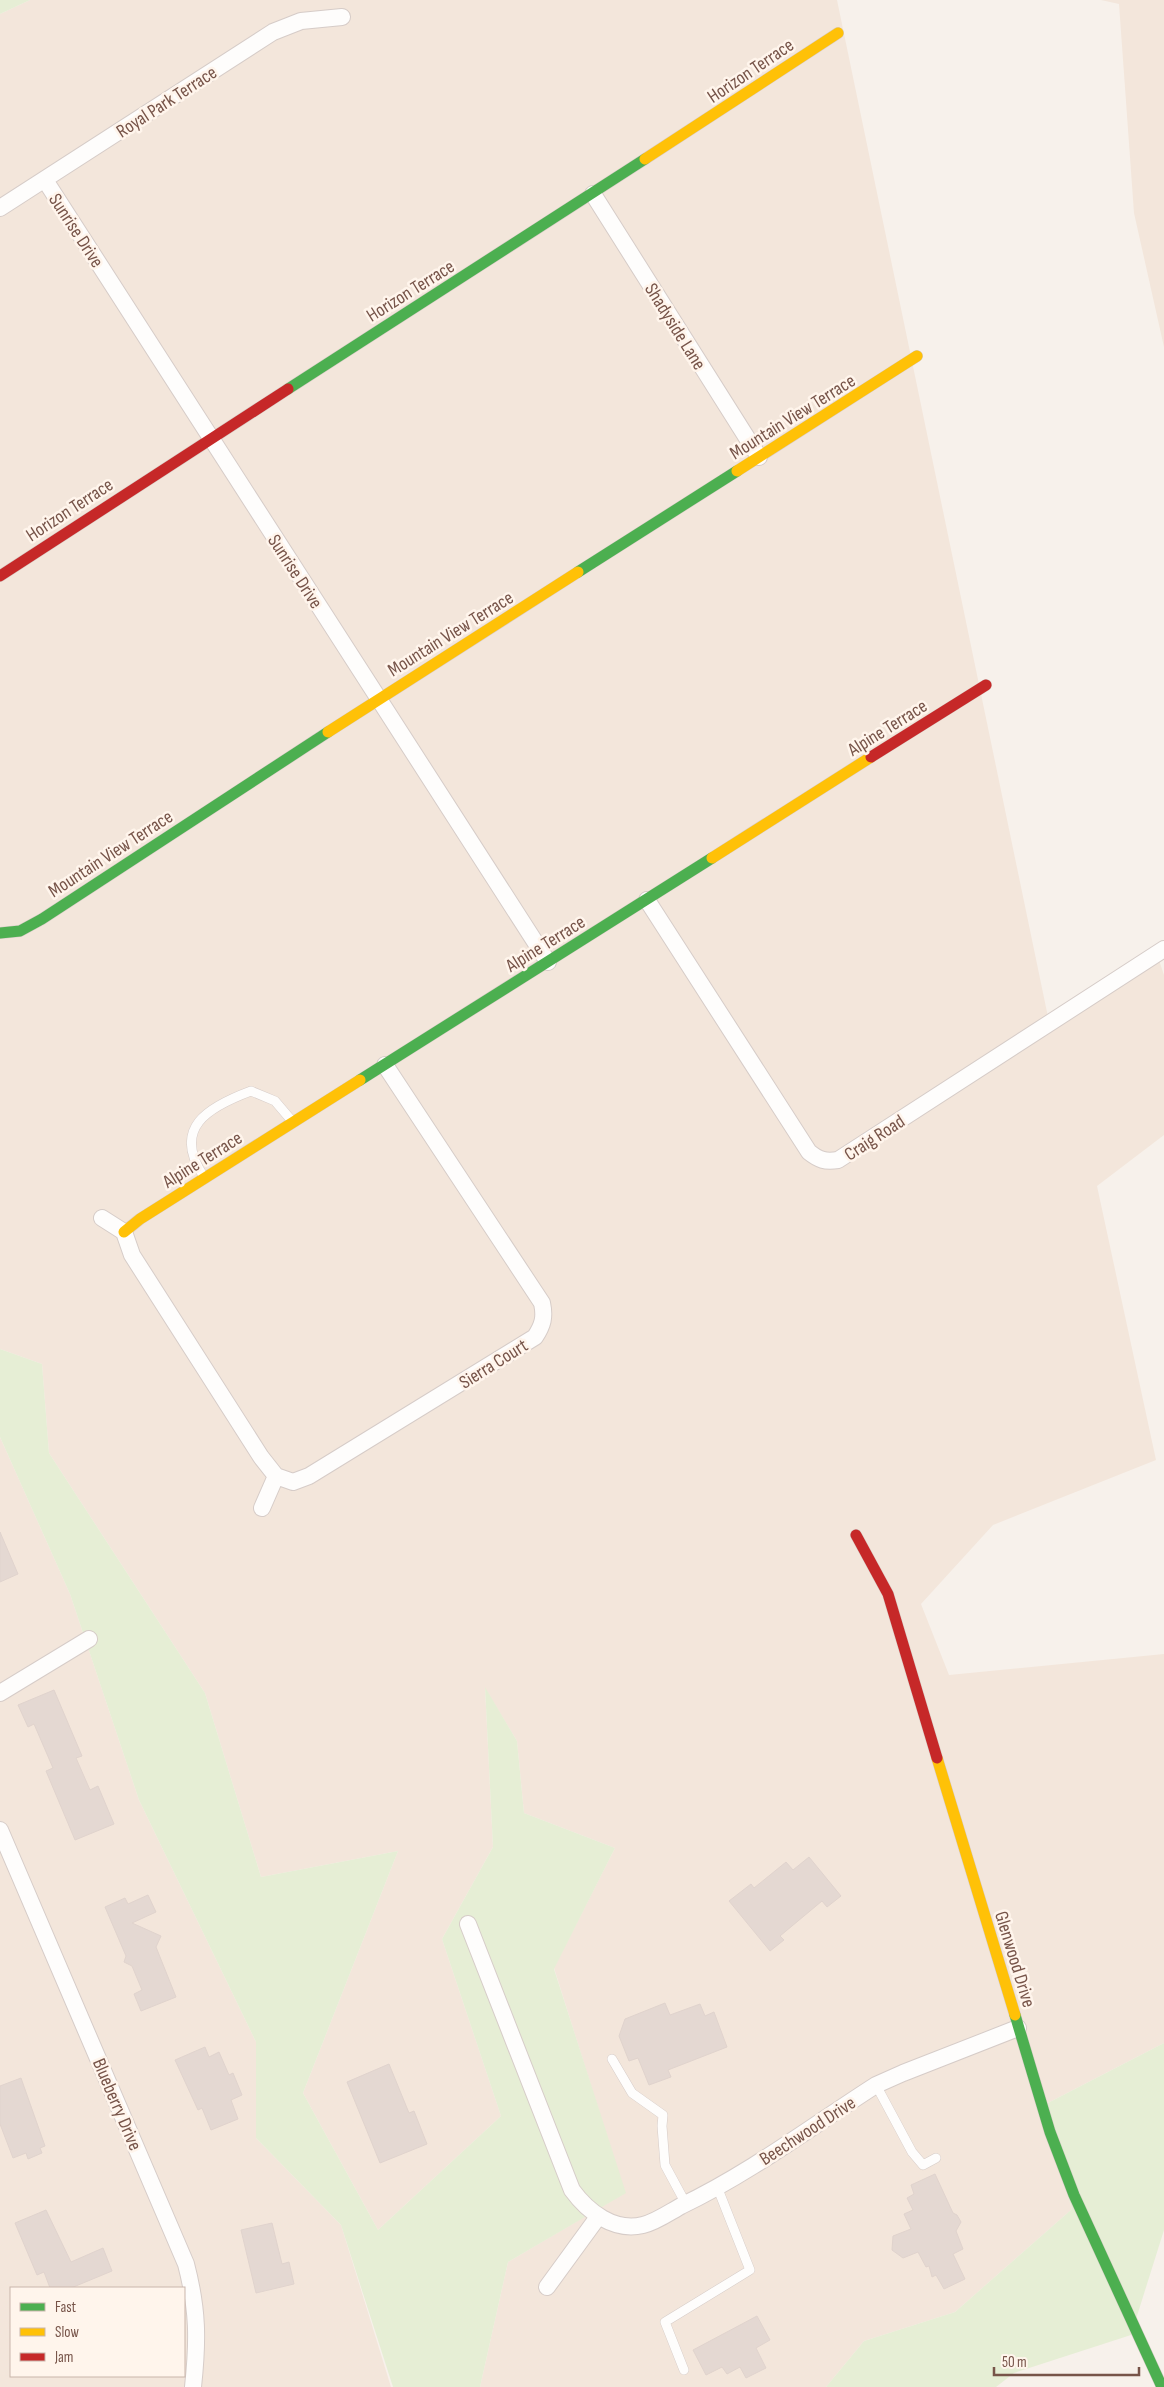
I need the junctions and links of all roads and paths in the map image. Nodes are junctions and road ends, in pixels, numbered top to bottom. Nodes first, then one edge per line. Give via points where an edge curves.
1 (342, 17) dead end
2 (838, 33) dead end
3 (45, 180) junction
4 (593, 194) junction
5 (0, 208) edge
6 (918, 356) dead end
7 (210, 437) junction
8 (758, 457) junction
9 (0, 576) edge
10 (986, 685) dead end
11 (379, 699) junction
12 (647, 900) junction
13 (0, 933) edge
14 (1164, 949) edge
15 (548, 962) junction
16 (385, 1065) junction
17 (294, 1123) junction
18 (205, 1179) junction
19 (102, 1218) dead end
20 (124, 1232) junction
21 (276, 1476) junction
22 (262, 1508) dead end
23 (856, 1535) dead end
24 (90, 1639) dead end
25 (0, 1693) edge
26 (0, 1830) edge
27 (468, 1924) dead end
28 (1018, 2028) junction
29 (612, 2059) dead end
30 (876, 2085) junction
31 (936, 2158) dead end
32 (718, 2189) junction
33 (686, 2204) junction
34 (598, 2217) junction
35 (547, 2287) dead end
36 (684, 2370) dead end
37 (192, 2387) edge
38 (1162, 2387) edge

1 - 3 street, Royal Park Terrace via 301,21 273,32
2 - 4 street, Horizon Terrace
3 - 5 street, Royal Park Terrace
3 - 7 street, Sunrise Drive
4 - 7 street, Horizon Terrace
4 - 8 street, Shadyside Lane
6 - 8 street, Mountain View Terrace
7 - 9 street, Horizon Terrace
7 - 11 street, Sunrise Drive
8 - 11 street, Mountain View Terrace
10 - 12 street, Alpine Terrace
11 - 13 street, Mountain View Terrace via 42,919 20,932
11 - 15 street, Sunrise Drive
12 - 14 street, Craig Road via 809,1152 827,1162 838,1160
12 - 15 street, Alpine Terrace
15 - 16 street, Alpine Terrace
16 - 17 street, Alpine Terrace
16 - 21 street, Sierra Court via 542,1303 545,1314 542,1327 535,1337 309,1476 293,1482
17 - 18 street, Alpine Terrace
17 - 18 lane via 274,1100 251,1091 206,1112 190,1145 197,1168
18 - 20 street, Alpine Terrace
19 - 20 street
20 - 21 street via 132,1254 260,1457
21 - 22 street
23 - 28 street, Glenwood Drive via 888,1594
24 - 25 street
26 - 37 street, Blueberry Drive via 186,2264 194,2292 197,2321
27 - 34 street, Beechwood Drive via 572,2190
28 - 30 street, Beechwood Drive
28 - 38 street, Glenwood Drive via 1050,2132 1074,2195
29 - 33 lane via 632,2093 663,2115 665,2165
30 - 31 lane via 912,2152 923,2165
30 - 32 street, Beechwood Drive
32 - 33 street, Beechwood Drive
32 - 36 lane via 750,2270 664,2322
33 - 34 street, Beechwood Drive via 643,2225 626,2225
34 - 35 street

